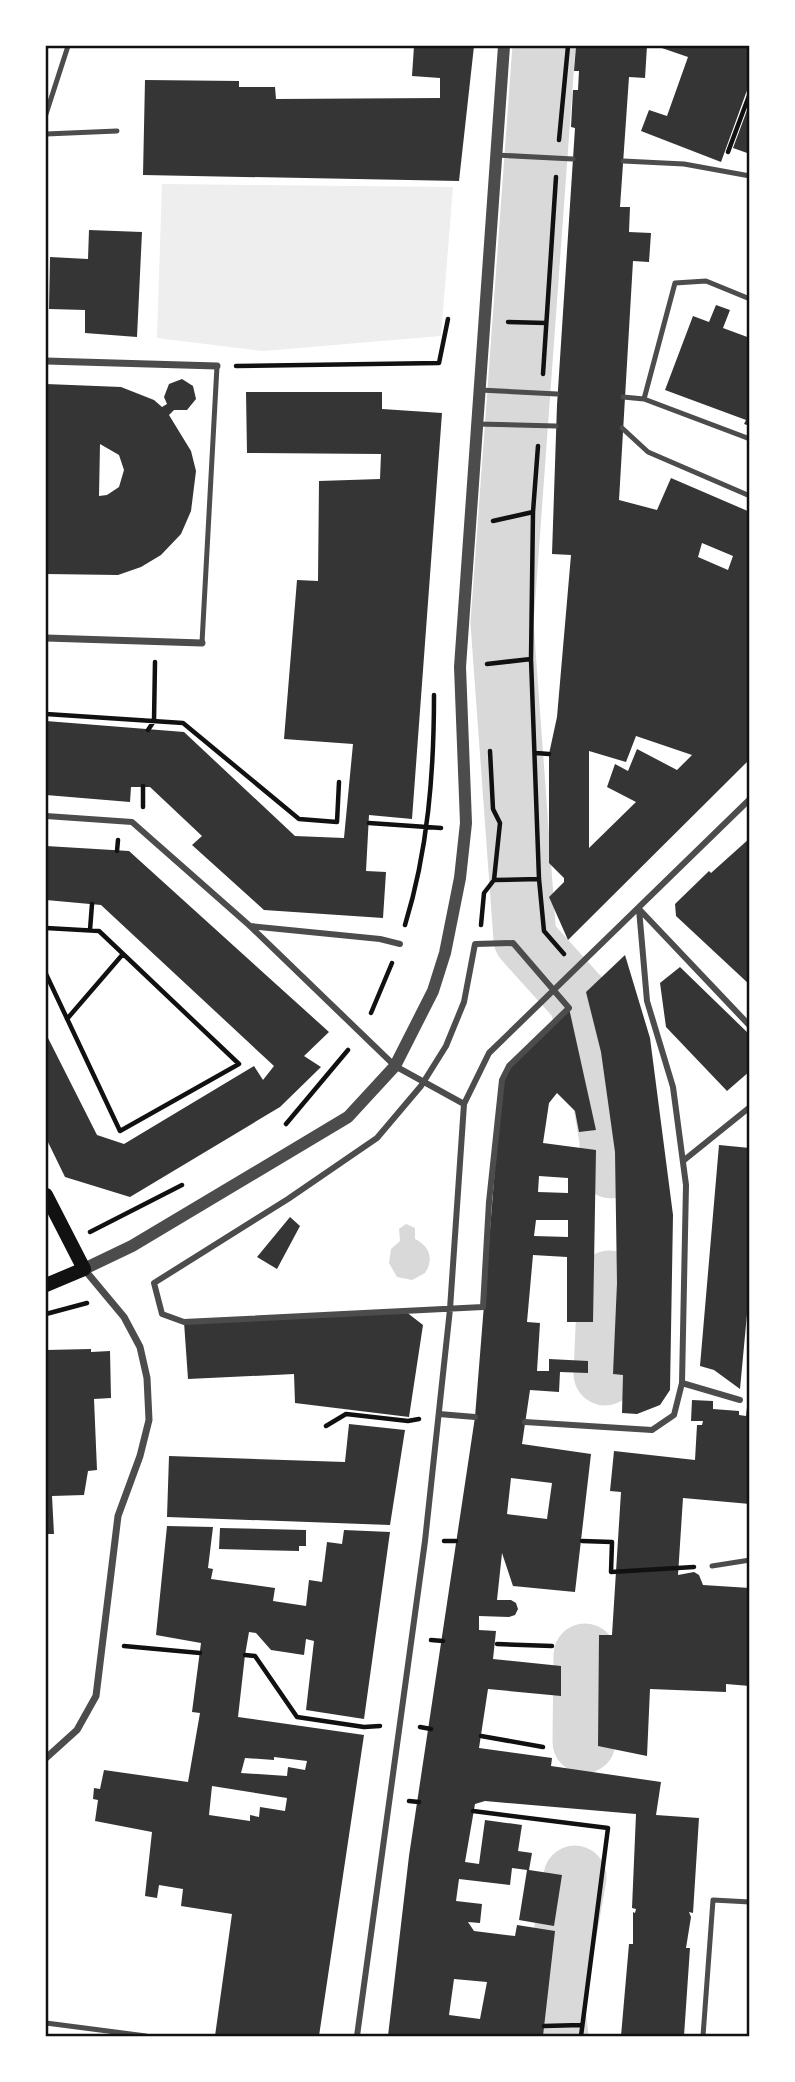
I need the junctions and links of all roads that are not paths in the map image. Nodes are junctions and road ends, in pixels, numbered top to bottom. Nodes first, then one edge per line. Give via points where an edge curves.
1 (68, 46) edge
2 (504, 46) edge
3 (46, 114) edge
4 (117, 131) dead end
5 (46, 134) edge
6 (496, 155) junction
7 (573, 159) dead end
8 (623, 161) dead end
9 (750, 176) edge
10 (750, 299) edge
11 (46, 360) edge
12 (217, 366) joint
13 (480, 390) junction
14 (557, 394) dead end
15 (623, 397) dead end
16 (644, 399) junction
17 (477, 424) junction
18 (556, 426) dead end
19 (622, 428) dead end
20 (750, 439) edge
21 (750, 496) edge
22 (46, 638) edge
23 (202, 643) joint
24 (750, 799) edge
25 (46, 816) edge
26 (639, 909) junction
27 (250, 926) junction
28 (400, 944) road end
29 (750, 1026) edge
30 (395, 1066) junction
31 (424, 1082) junction
32 (464, 1104) junction
33 (750, 1107) edge
34 (683, 1161) junction
35 (46, 1195) edge
36 (84, 1269) junction
37 (46, 1285) edge
38 (450, 1309) junction
39 (682, 1383) junction
40 (740, 1400) dead end
41 (439, 1414) junction
42 (475, 1417) dead end
43 (525, 1422) dead end
44 (750, 1560) edge
45 (712, 1566) road end
46 (46, 1758) edge
47 (750, 1902) edge
48 (46, 2023) edge
49 (146, 2036) edge
50 (357, 2036) edge
51 (703, 2036) edge

1 - 3 lane
2 - 6 street
4 - 5 lane
6 - 7 lane
6 - 13 street
8 - 9 lane via 722,169
10 - 16 lane via 706,281 675,283
11 - 12 street
12 - 23 lane
13 - 14 lane
13 - 17 street
15 - 16 lane
16 - 20 lane
17 - 18 lane
17 - 30 street via 460,667 466,771 460,878 433,991
19 - 21 lane via 648,452
22 - 23 street
24 - 26 street
25 - 27 street via 132,822
26 - 29 street
26 - 32 street via 489,1053
26 - 34 street via 647,1001 673,1087
27 - 28 street
27 - 30 street
30 - 31 street
30 - 36 street via 348,1117 132,1246
31 - 32 street
31 - 38 street via 446,1046 464,1002 475,944 513,943 569,1008 509,1066 502,1080 483,1307
31 - 38 street via 377,1138 153,1283 162,1314 184,1322
32 - 38 street
33 - 34 street
34 - 39 street via 687,1265
35 - 36 main road
36 - 37 main road
36 - 46 street via 124,1317 140,1347 149,1420 118,1516 96,1696 77,1730
38 - 41 street
39 - 40 street
39 - 43 street via 674,1415 652,1430
41 - 42 street
41 - 50 street
44 - 45 lane
47 - 51 lane via 713,1900
48 - 49 lane

